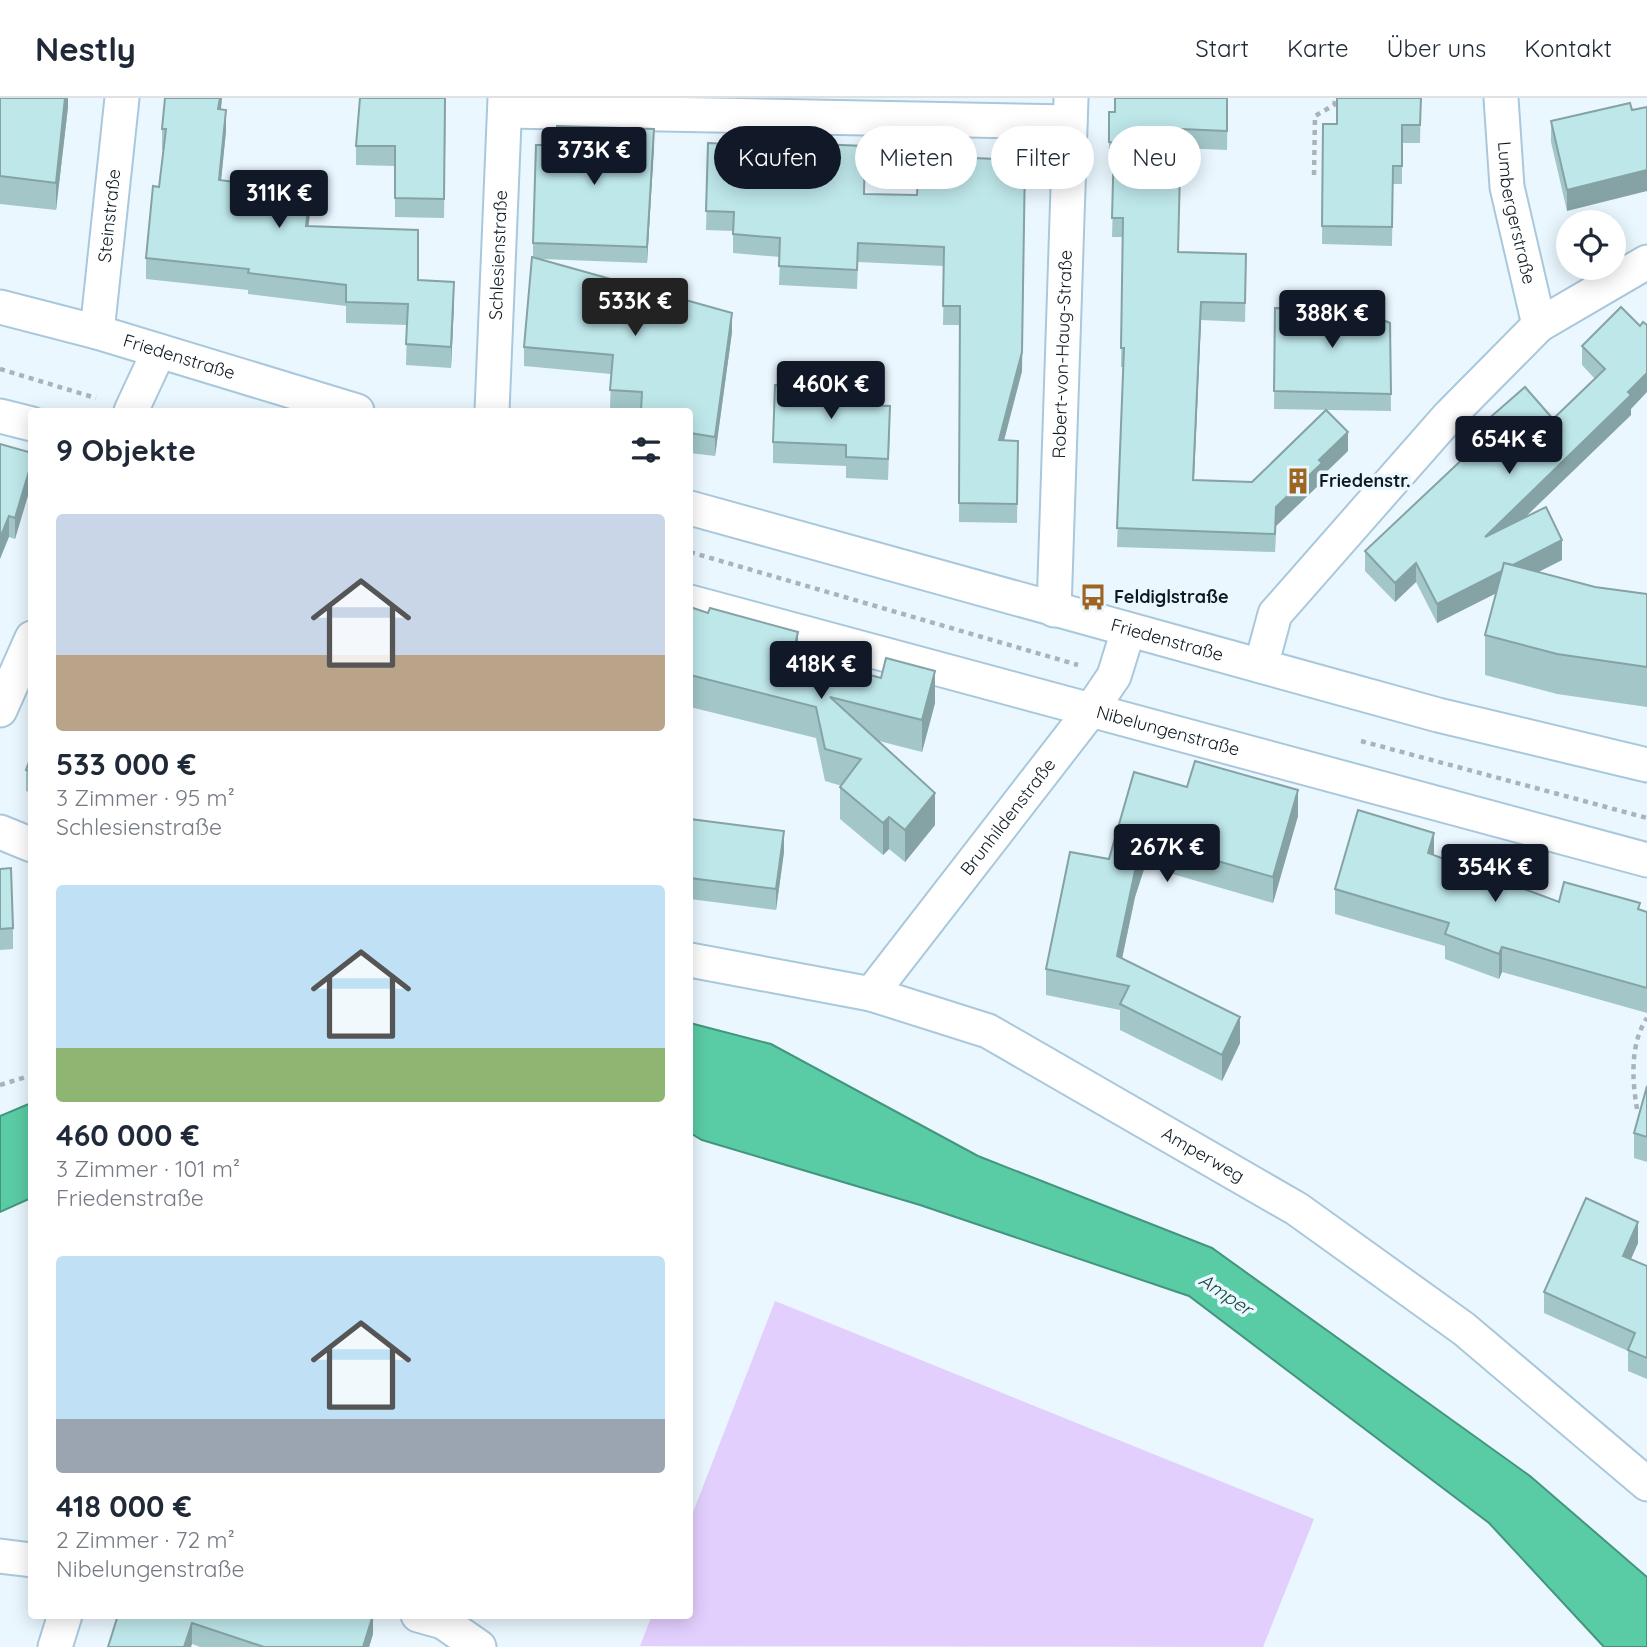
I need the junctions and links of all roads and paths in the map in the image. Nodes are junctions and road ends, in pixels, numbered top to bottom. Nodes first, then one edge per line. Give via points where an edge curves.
1 (122, 98) edge
2 (1336, 98) edge
3 (1501, 98) edge
4 (505, 105) edge
5 (1070, 110) edge
6 (1314, 175) dead end
7 (1647, 262) edge
8 (0, 307) edge
9 (1539, 325) junction
10 (97, 332) junction
11 (159, 351) junction
12 (0, 369) edge
13 (126, 408) edge
14 (133, 408) edge
15 (347, 408) edge
16 (492, 408) edge
17 (0, 416) edge
18 (28, 423) edge
19 (693, 509) edge
20 (693, 553) edge
21 (693, 603) edge
22 (1054, 610) junction
23 (1128, 631) junction
24 (28, 647) edge
25 (1261, 666) junction
26 (1114, 676) junction
27 (0, 710) edge
28 (1091, 710) junction
29 (1354, 740) dead end
30 (1647, 765) edge
31 (1647, 818) edge
32 (0, 832) edge
33 (28, 843) edge
34 (1647, 860) edge
35 (693, 961) edge
36 (870, 994) junction
37 (1647, 1018) edge
38 (28, 1076) edge
39 (0, 1085) edge
40 (1637, 1109) dead end
41 (1647, 1484) edge
42 (0, 1556) edge
43 (28, 1560) edge
44 (64, 1619) edge
45 (432, 1619) edge
46 (55, 1647) edge
47 (479, 1647) edge

1 - 10 street, Steinstraße
2 - 6 path via 1334,105 1315,116
3 - 9 street, Lumbergerstraße via 1507,187
4 - 5 street
4 - 16 street, Schlesienstraße
5 - 22 street, Robert-von-Haug-Straße
7 - 9 street
8 - 10 street, Friedenstraße
9 - 25 street via 1449,416 1275,614
10 - 11 street, Friedenstraße
11 - 14 street
11 - 15 street, Friedenstraße
12 - 13 path
17 - 18 street
19 - 22 street, Friedenstraße
20 - 26 path
21 - 28 street, Nibelungenstraße
22 - 23 street, Friedenstraße
23 - 25 street, Friedenstraße
23 - 26 street, Brunhildenstraße
24 - 27 street
25 - 30 street, Friedenstraße
26 - 28 street, Brunhildenstraße
28 - 34 street, Nibelungenstraße
28 - 36 street, Brunhildenstraße
29 - 31 path
32 - 33 street
35 - 36 street, Amperweg
36 - 41 street, Amperweg via 988,1031 1297,1209 1464,1329
37 - 40 path via 1634,1063
38 - 39 path
42 - 43 street
44 - 46 street
45 - 47 street

